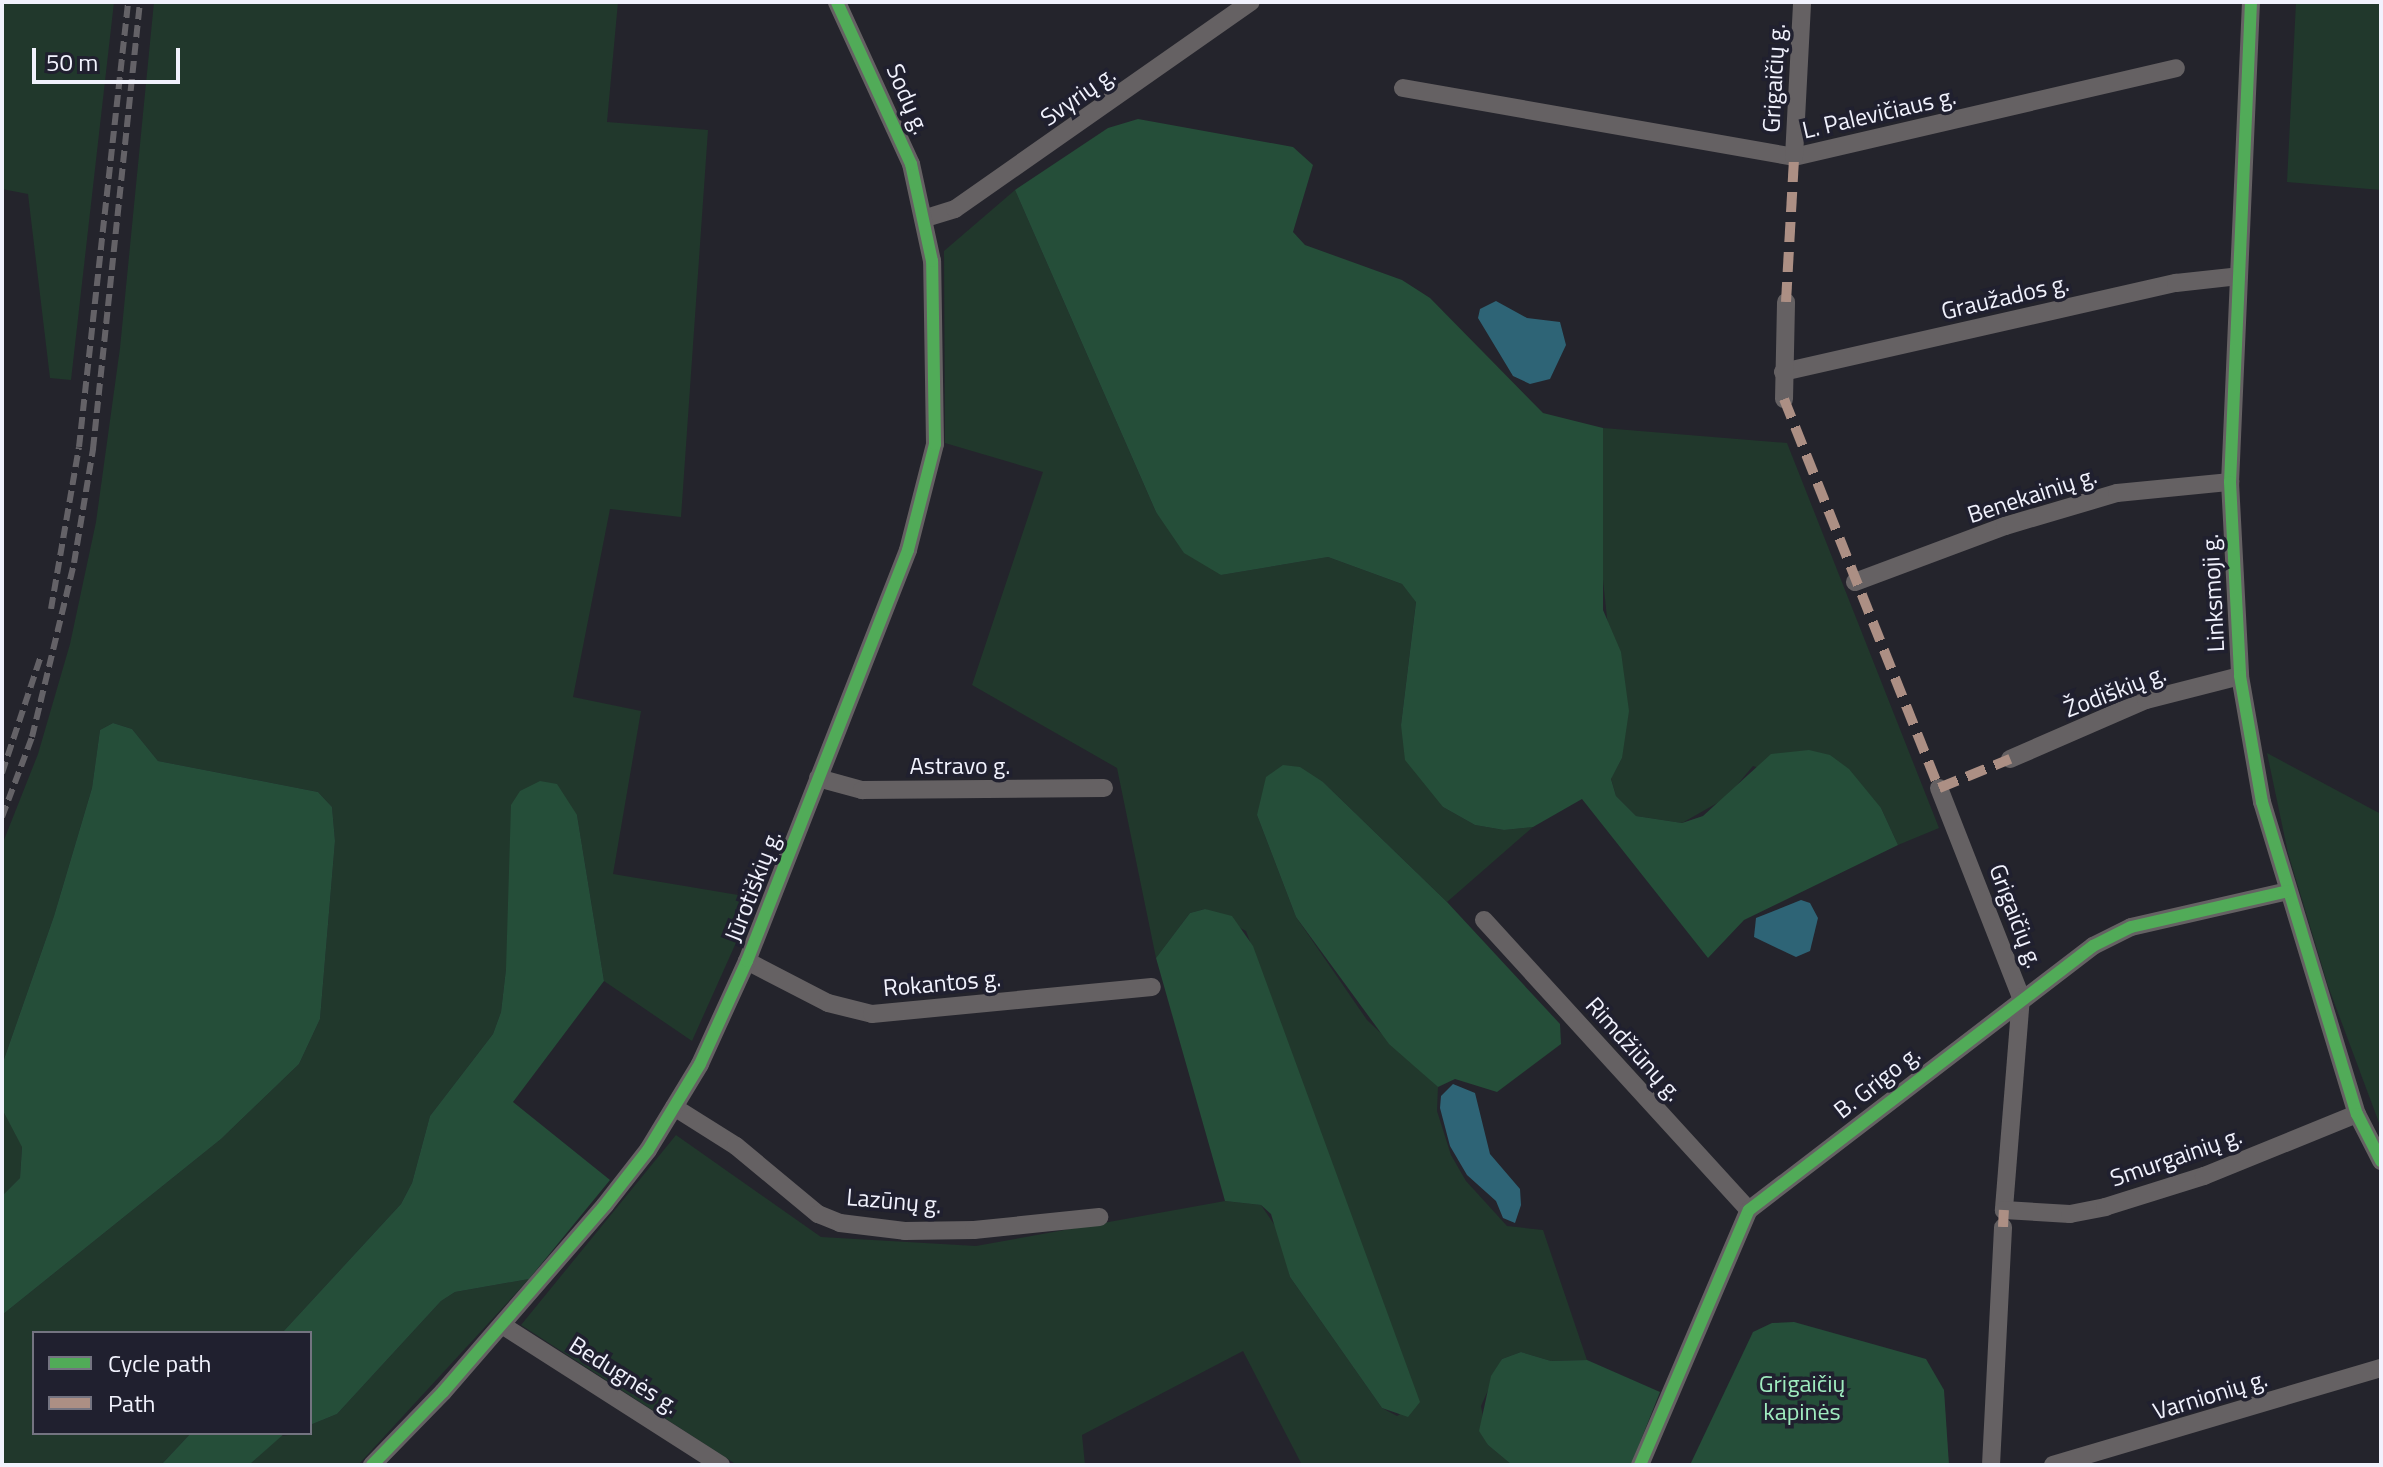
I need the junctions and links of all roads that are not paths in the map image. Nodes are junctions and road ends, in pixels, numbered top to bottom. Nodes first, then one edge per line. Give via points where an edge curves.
1 (837, 2) edge
2 (1251, 2) edge
3 (1802, 2) edge
4 (2251, 2) edge
5 (2176, 68) dead end
6 (1403, 88) dead end
7 (1794, 157) junction
8 (926, 218) junction
9 (2239, 276) junction
10 (1786, 302) dead end
11 (1783, 372) junction
12 (1784, 399) dead end
13 (2230, 482) junction
14 (1855, 582) dead end
15 (2240, 676) junction
16 (2010, 759) dead end
17 (818, 778) junction
18 (1104, 788) dead end
19 (1939, 788) dead end
20 (2288, 891) junction
21 (1484, 920) dead end
22 (747, 961) junction
23 (1152, 987) dead end
24 (2021, 997) junction
25 (674, 1107) junction
26 (2357, 1114) junction
27 (2381, 1161) edge
28 (1749, 1210) junction
29 (1099, 1217) dead end
30 (2003, 1218) junction
31 (502, 1325) junction
32 (2381, 1368) edge
33 (372, 1465) edge
34 (721, 1465) edge
35 (1640, 1465) edge
36 (1991, 1465) edge
37 (2053, 1465) edge

1 - 8 street, Sodų g. via 892,112
2 - 8 street, Svyrių g. via 955,209
3 - 7 street, Grigaičių g.
4 - 9 street, Linksmoji g.
5 - 7 street, L. Palevičiaus g.
6 - 7 street, L. Palevičiaus g.
8 - 17 street, Jūrotiškių g. via 938,384 930,471 908,550
9 - 11 street, Graužados g. via 2176,283
9 - 13 street, Linksmoji g.
10 - 11 street
11 - 12 street
13 - 14 street, Benekainių g. via 2117,493 2005,526
13 - 15 street, Linksmoji g.
15 - 16 street, Žodiškių g. via 2146,700
15 - 20 street, Linksmoji g. via 2262,802
17 - 18 street, Astravo g. via 862,790
17 - 22 street, Jūrotiškių g.
19 - 24 street, Grigaičių g.
20 - 24 street, B. Grigo g. via 2131,927 2093,946
20 - 26 street, Linksmoji g.
21 - 28 street, Rimdžiūnų g.
22 - 23 street, Rokantos g. via 828,1003 872,1014
22 - 25 street, Jūrotiškių g.
24 - 28 street, B. Grigo g.
24 - 30 street, Grigaičių g.
25 - 29 street, Lazūnų g. via 736,1146 818,1214 840,1223 905,1231 974,1230
25 - 31 street, Jūrotiškių g. via 614,1194
26 - 27 street, Linksmoji g.
26 - 30 street, Smurgainių g. via 2204,1176 2105,1207
28 - 35 street, B. Grigo g.
30 - 36 street, Grigaičių g.
31 - 33 street, Jūrotiškių g.
31 - 34 street, Bedugnės g.
32 - 37 street, Varnionių g.

